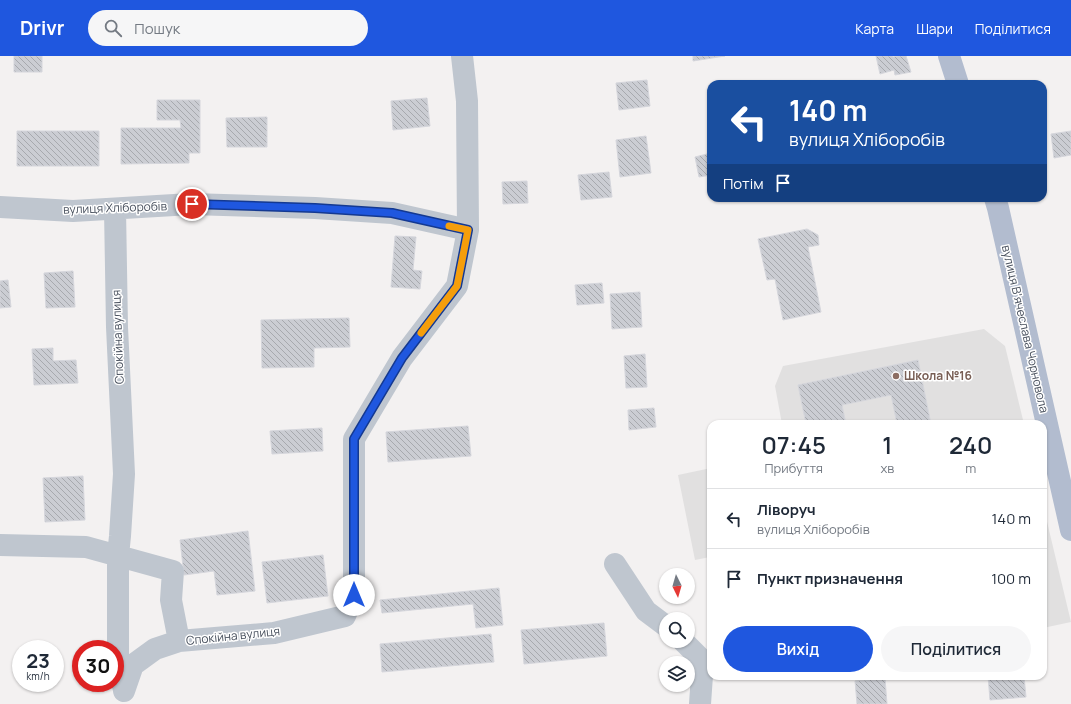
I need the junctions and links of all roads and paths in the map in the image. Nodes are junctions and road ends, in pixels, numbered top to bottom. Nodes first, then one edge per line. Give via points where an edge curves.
1 (462, 56) edge
2 (949, 56) edge
3 (957, 80) edge
4 (996, 202) edge
5 (0, 207) edge
6 (115, 208) junction
7 (468, 230) junction
8 (1046, 420) edge
9 (1047, 424) edge
10 (1071, 530) edge
11 (0, 545) edge
12 (118, 556) junction
13 (615, 564) dead end
14 (659, 621) edge
15 (179, 641) junction
16 (690, 648) edge
17 (124, 698) edge
18 (700, 704) edge

1 - 7 street via 467,101
2 - 3 main road
4 - 8 main road, вулиця Вʼячеслава Чорновола
5 - 6 street, вулиця Хліборобів via 73,211
6 - 7 street, вулиця Хліборобів via 192,204 315,208 392,213
6 - 12 street, Спокійна вулиця via 124,474
7 - 15 street, Спокійна вулиця via 457,286 402,358 354,439 354,595 345,616 274,633
9 - 10 main road, вулиця Вʼячеслава Чорновола
11 - 12 street via 86,548
12 - 15 street via 173,571 171,600
12 - 17 street, Спокійна вулиця via 118,665
13 - 14 street via 646,611
15 - 17 street via 155,649 133,665
16 - 18 street via 702,661

